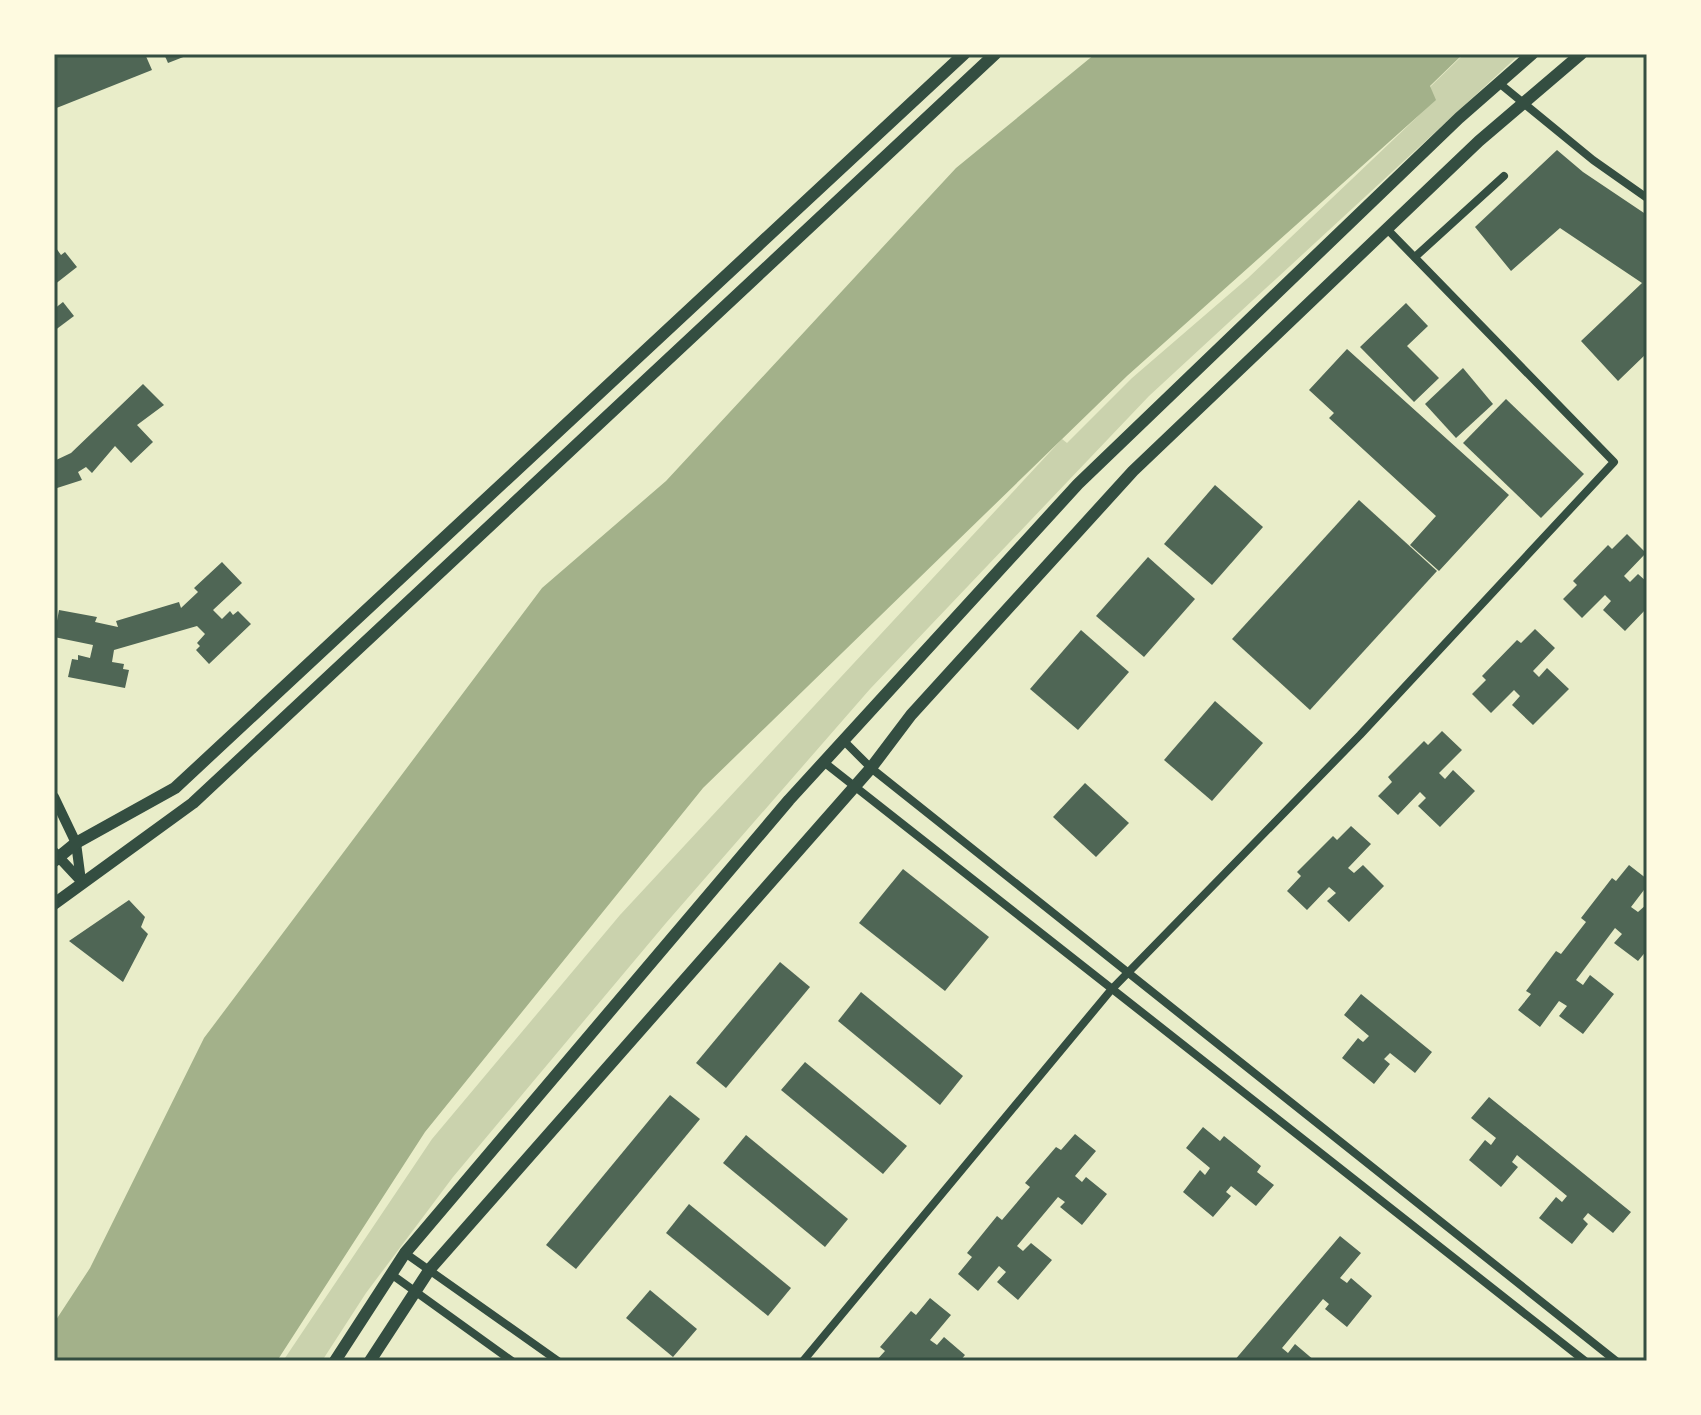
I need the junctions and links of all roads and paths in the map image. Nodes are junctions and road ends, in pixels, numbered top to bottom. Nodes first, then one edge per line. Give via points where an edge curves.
1 (964, 54) edge
2 (995, 54) edge
3 (1532, 54) edge
4 (1581, 54) edge
5 (1499, 83) junction
6 (1522, 104) junction
7 (1504, 176) dead end
8 (1647, 198) edge
9 (1387, 229) junction
10 (1415, 257) junction
11 (845, 742) junction
12 (825, 763) junction
13 (871, 768) junction
14 (852, 787) junction
15 (54, 797) edge
16 (76, 843) junction
17 (55, 857) edge
18 (81, 881) junction
19 (54, 904) edge
20 (1129, 973) junction
21 (1111, 990) junction
22 (405, 1253) junction
23 (430, 1269) junction
24 (391, 1274) junction
25 (413, 1293) junction
26 (335, 1361) edge
27 (370, 1361) edge
28 (512, 1361) edge
29 (558, 1361) edge
30 (803, 1361) edge
31 (1585, 1361) edge
32 (1616, 1361) edge

1 - 16 main road via 175,788
2 - 18 main road via 193,803
3 - 5 main road
4 - 6 main road
5 - 6 street
5 - 11 main road via 1078,484
6 - 8 street
6 - 9 main road
7 - 10 street
9 - 10 street
9 - 13 main road via 1133,471 911,715
10 - 20 street via 1614,462
11 - 12 main road
11 - 13 street
12 - 14 street
12 - 22 main road
13 - 14 main road
13 - 20 street
14 - 21 street
14 - 23 main road
15 - 16 street
16 - 17 main road
16 - 18 street
17 - 18 street
18 - 19 main road
20 - 21 street
20 - 32 street
21 - 30 street
21 - 31 street
22 - 23 street
22 - 24 main road
23 - 25 main road
23 - 29 street
24 - 25 street
24 - 26 main road
25 - 27 main road
25 - 28 street

